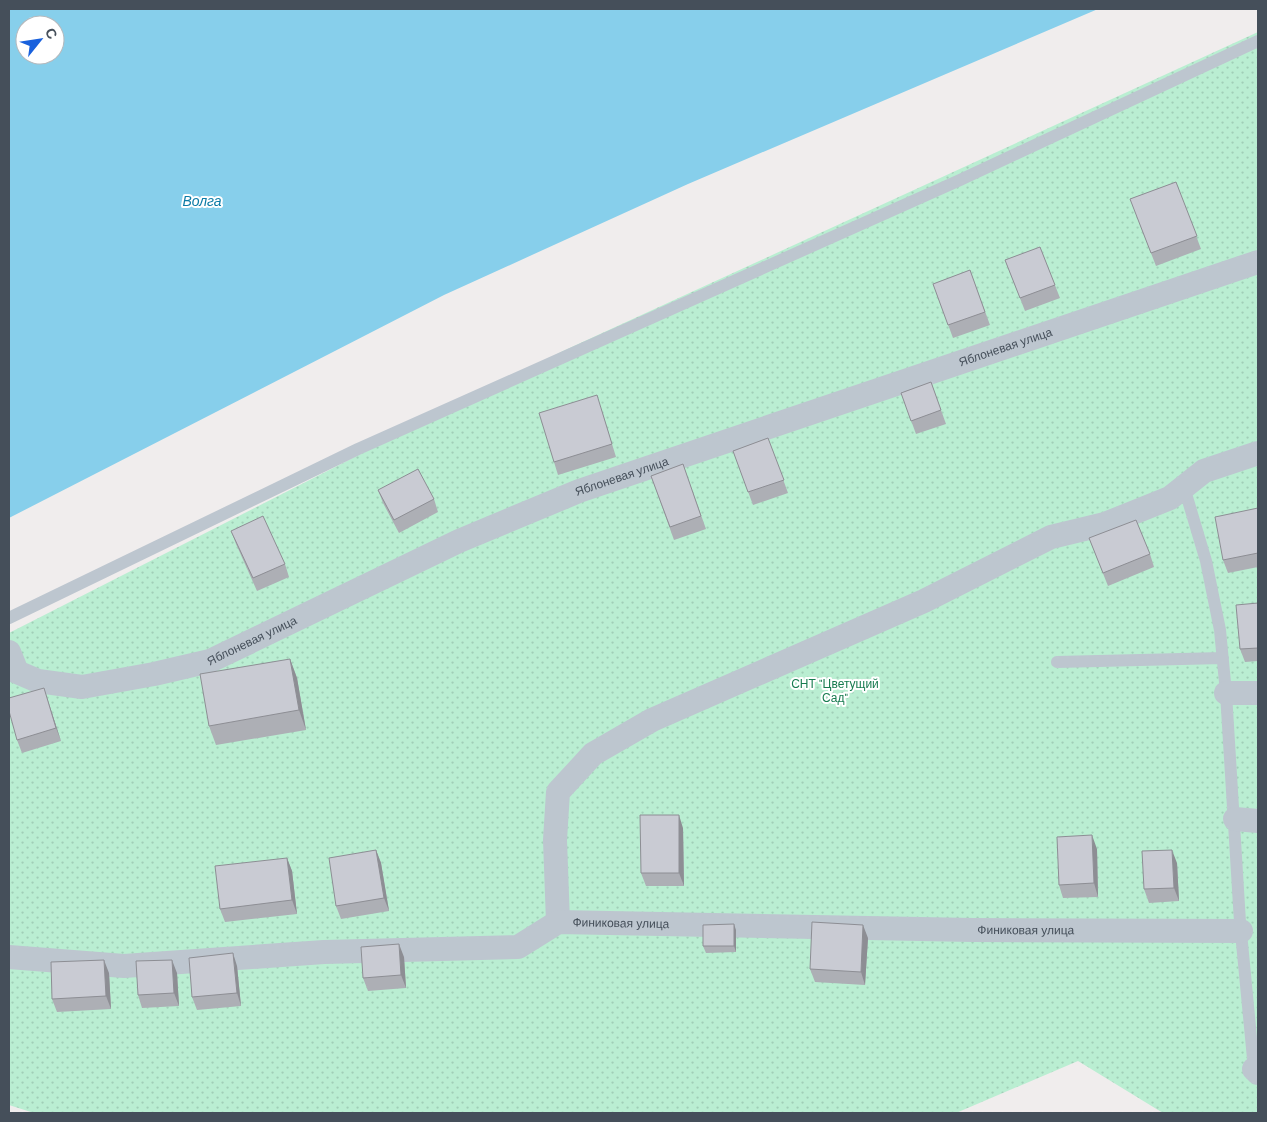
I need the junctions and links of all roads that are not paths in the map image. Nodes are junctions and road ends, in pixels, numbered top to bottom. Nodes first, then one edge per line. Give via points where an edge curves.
1 (1258, 41) edge
2 (1258, 262) edge
3 (1258, 453) edge
4 (1184, 487) junction
5 (9, 618) edge
6 (9, 652) edge
7 (1223, 658) junction
8 (1057, 662) dead end
9 (1226, 693) junction
10 (1258, 694) edge
11 (1235, 819) junction
12 (1258, 821) edge
13 (558, 922) junction
14 (1241, 932) junction
15 (9, 957) edge
16 (1256, 1071) edge

1 - 5 lane via 960,180 358,449
2 - 6 street, Яблоневая улица via 579,491 459,541 210,661 82,687 38,682 17,672
3 - 4 street via 1204,471
4 - 7 lane via 1206,561
4 - 13 street via 1170,498 1106,524 1051,537 924,601 652,720 593,754 558,792 555,840
7 - 8 lane
7 - 9 lane
9 - 10 street
9 - 11 lane
11 - 12 street
11 - 14 lane
13 - 14 street, Финиковая улица
13 - 15 street, Финиковая улица via 518,947 324,952 124,966
14 - 16 lane

